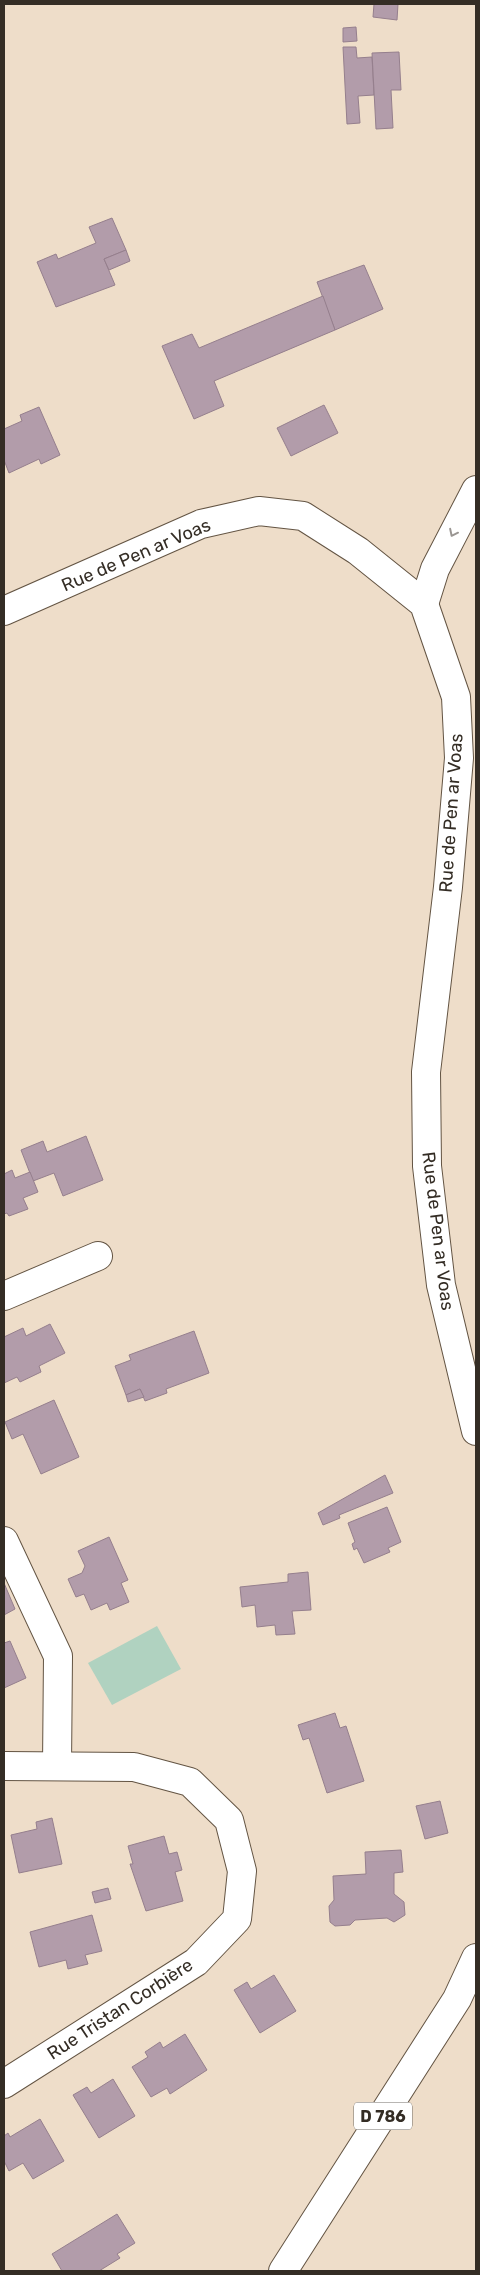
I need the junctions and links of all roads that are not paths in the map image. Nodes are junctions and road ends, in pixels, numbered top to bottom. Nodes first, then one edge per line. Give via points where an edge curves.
1 (476, 490) edge
2 (424, 604) junction
3 (4, 611) edge
4 (98, 1256) dead end
5 (4, 1296) edge
6 (476, 1431) edge
7 (4, 1540) edge
8 (4, 1766) edge
9 (57, 1766) junction
10 (476, 1958) edge
11 (4, 2084) edge
12 (284, 2271) edge

1 -> 2 street via 435,569
2 - 3 street, Rue de Pen ar Voas via 358,551 303,516 259,511 201,524
2 - 6 street, Rue de Pen ar Voas via 456,697 459,758 448,887 426,1072 426,1166 441,1285
4 - 5 street
7 - 9 street via 58,1656
8 - 9 street, Rue Tristan Corbière
9 - 11 street, Rue Tristan Corbière via 134,1767 190,1782 229,1820 242,1871 237,1919 196,1962
10 - 12 street, D 786 via 456,1999

